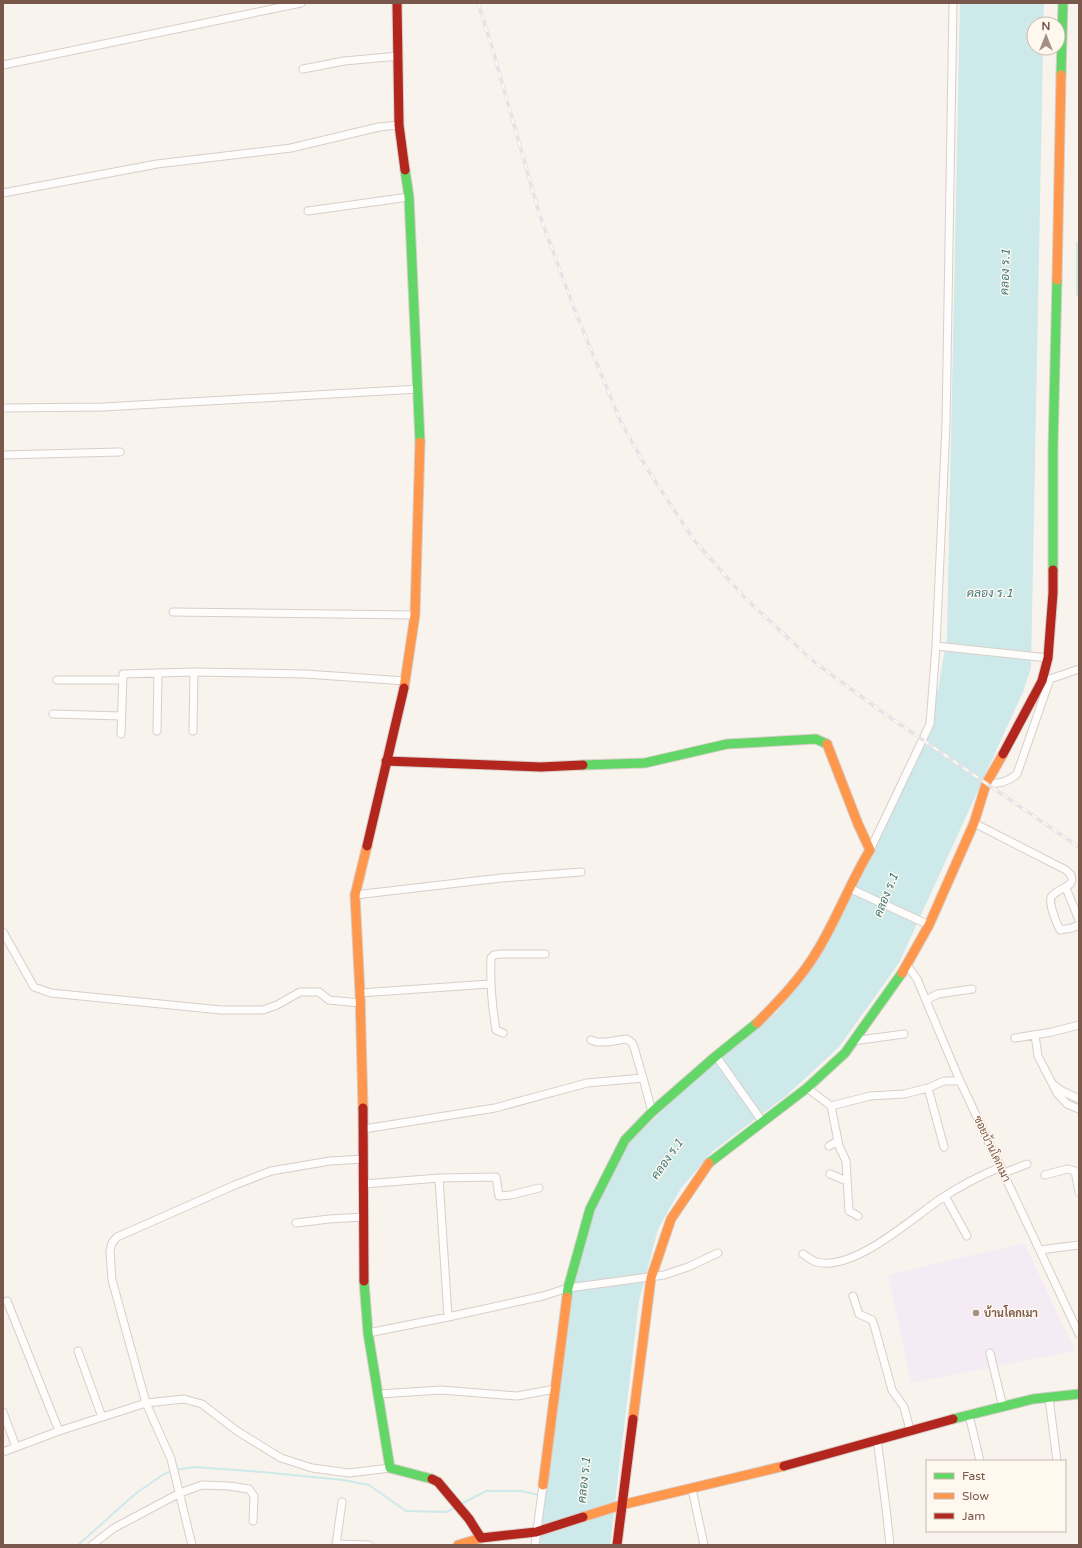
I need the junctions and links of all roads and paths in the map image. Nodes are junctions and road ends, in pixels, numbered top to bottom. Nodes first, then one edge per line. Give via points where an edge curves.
1 (301, 3) edge
2 (397, 3) edge
3 (954, 3) edge
4 (1063, 3) edge
5 (399, 56) junction
6 (3, 66) edge
7 (303, 69) dead end
8 (399, 125) junction
9 (3, 193) edge
10 (409, 197) junction
11 (308, 211) dead end
12 (419, 389) junction
13 (3, 408) edge
14 (120, 452) dead end
15 (3, 455) edge
16 (173, 612) dead end
17 (415, 615) junction
18 (936, 646) junction
19 (1048, 658) junction
20 (1079, 669) edge
21 (194, 672) junction
22 (158, 673) junction
23 (57, 680) dead end
24 (123, 680) junction
25 (1046, 680) junction
26 (406, 681) junction
27 (53, 714) dead end
28 (121, 716) junction
29 (157, 731) dead end
30 (193, 731) dead end
31 (121, 734) dead end
32 (386, 761) junction
33 (986, 784) junction
34 (974, 823) junction
35 (870, 850) junction
36 (581, 872) dead end
37 (1066, 888) junction
38 (853, 889) junction
39 (355, 895) junction
40 (1079, 920) edge
41 (926, 923) junction
42 (1079, 925) edge
43 (3, 932) edge
44 (545, 954) dead end
45 (907, 965) junction
46 (490, 984) junction
47 (972, 989) dead end
48 (360, 993) junction
49 (926, 1000) junction
50 (360, 1003) junction
51 (1079, 1025) edge
52 (504, 1033) dead end
53 (904, 1034) dead end
54 (1035, 1035) junction
55 (1015, 1038) dead end
56 (591, 1040) dead end
57 (853, 1041) junction
58 (716, 1056) junction
59 (643, 1078) junction
60 (960, 1081) junction
61 (1052, 1084) junction
62 (807, 1088) junction
63 (928, 1088) junction
64 (1079, 1099) edge
65 (831, 1106) junction
66 (1079, 1109) edge
67 (652, 1112) junction
68 (762, 1121) junction
69 (364, 1129) junction
70 (838, 1141) junction
71 (829, 1146) dead end
72 (944, 1147) dead end
73 (364, 1159) junction
74 (1027, 1164) dead end
75 (1002, 1170) junction
76 (830, 1174) dead end
77 (1045, 1175) dead end
78 (439, 1178) junction
79 (847, 1181) junction
80 (364, 1184) junction
81 (539, 1188) dead end
82 (1079, 1192) edge
83 (945, 1196) junction
84 (858, 1216) dead end
85 (363, 1217) junction
86 (296, 1223) dead end
87 (966, 1236) dead end
88 (1079, 1245) edge
89 (1040, 1250) junction
90 (718, 1253) dead end
91 (802, 1254) dead end
92 (650, 1278) junction
93 (568, 1288) junction
94 (853, 1296) dead end
95 (7, 1301) dead end
96 (448, 1317) junction
97 (368, 1332) junction
98 (1079, 1334) edge
99 (78, 1351) dead end
100 (990, 1353) dead end
101 (555, 1389) junction
102 (379, 1394) junction
103 (1079, 1394) edge
104 (1049, 1398) junction
105 (146, 1403) junction
106 (1003, 1407) junction
107 (3, 1412) edge
108 (968, 1415) junction
109 (102, 1417) junction
110 (910, 1430) junction
111 (59, 1431) junction
112 (877, 1438) junction
113 (16, 1447) junction
114 (3, 1452) edge
115 (980, 1460) edge
116 (1057, 1460) edge
117 (390, 1468) junction
118 (543, 1485) joint
119 (692, 1489) junction
120 (180, 1493) junction
121 (342, 1502) dead end
122 (621, 1505) junction
123 (253, 1521) dead end
124 (536, 1532) junction
125 (481, 1538) junction
126 (336, 1544) edge
127 (92, 1545) edge
128 (192, 1545) edge
129 (369, 1545) edge
130 (458, 1545) edge
131 (535, 1545) edge
132 (617, 1545) edge
133 (704, 1545) edge
134 (890, 1545) edge

1 - 6 street
2 - 5 street
3 - 18 street via 946,425
4 - 19 street via 1053,448 1053,593
5 - 7 street via 344,61
5 - 8 street
8 - 9 street via 379,127 291,148 157,164
8 - 10 street
10 - 11 street
10 - 12 street
12 - 13 street via 103,407
12 - 17 street via 421,454
14 - 15 street
16 - 17 street
17 - 26 street
18 - 19 street
18 - 35 street via 930,724
19 - 25 street
20 - 25 street
21 - 22 street
21 - 26 street via 305,674
21 - 30 street
22 - 24 street via 123,674
22 - 29 street
23 - 24 street
24 - 28 street
25 - 33 street
25 - 33 street via 1017,774 1003,782
26 - 32 street
27 - 28 street
28 - 31 street
32 - 35 street via 541,767 645,763 727,744 816,739 828,744
32 - 39 street
33 - 34 street
34 - 37 street via 1066,870 1072,880
34 - 41 street
35 - 38 street via 857,870
36 - 39 street via 501,878
37 - 40 street
37 - 42 street via 1050,899 1055,920 1061,931
38 - 41 street
38 - 58 street via 819,948 788,992 750,1030
39 - 48 street
41 - 45 street
43 - 50 street via 34,987 51,993 248,1011 277,1006 300,992 319,992 329,1000
44 - 46 street via 494,955 491,958
45 - 49 street, ซอยบ้านโคกเมา via 917,979
45 - 57 street
46 - 48 street
46 - 52 street via 496,1030
47 - 49 street via 938,994
48 - 50 street
49 - 60 street, ซอยบ้านโคกเมา
50 - 69 street
51 - 54 street
53 - 57 street
54 - 55 street
54 - 61 street via 1038,1056
56 - 59 street via 630,1041
57 - 62 street via 845,1053
58 - 67 street
58 - 68 street
59 - 67 street
59 - 69 street via 587,1083 495,1108
60 - 63 street via 944,1081
60 - 75 street, ซอยบ้านโคกเมา
61 - 64 street
61 - 66 street via 1067,1104
62 - 65 street
62 - 68 street
63 - 65 street via 904,1094 870,1096
63 - 72 street
65 - 70 street
67 - 93 street via 625,1140 590,1209
68 - 92 street via 707,1164 671,1219
69 - 73 street
70 - 71 street
70 - 79 street via 846,1161
73 - 80 street
73 - 105 street via 330,1161 271,1171 117,1237 110,1251 112,1280
74 - 75 street
75 - 83 street via 975,1178
75 - 89 street, ซอยบ้านโคกเมา
76 - 79 street
77 - 82 street via 1067,1169 1075,1171
78 - 80 street
78 - 81 street via 496,1177 499,1196
78 - 96 street
79 - 84 street via 849,1211
80 - 85 street
83 - 87 street
83 - 91 street via 885,1240 854,1256 833,1262 815,1262
85 - 86 street
85 - 97 street via 363,1270
88 - 89 street
89 - 98 street, ซอยบ้านโคกเมา
90 - 92 street via 688,1267
92 - 93 street
92 - 122 street
93 - 96 street
93 - 101 street
94 - 110 street via 859,1314 872,1320 892,1390 904,1408
95 - 111 street
96 - 97 street
97 - 102 street
99 - 109 street
100 - 106 street
101 - 102 street via 517,1396 440,1390
101 - 118 street
102 - 117 street
103 - 104 street
104 - 106 street via 1033,1399
104 - 116 street
105 - 109 street
105 - 117 street via 184,1399 202,1404 238,1431 282,1458 312,1468 349,1473
105 - 120 street via 171,1459
106 - 108 street
107 - 113 street
108 - 110 street
108 - 115 street
109 - 111 street
110 - 112 street
111 - 113 street
112 - 119 street via 832,1453
112 - 134 street
113 - 114 street
117 - 125 street via 438,1482 469,1519
118 - 124 street
119 - 122 street
119 - 133 street
120 - 123 street via 202,1485 249,1490 254,1496
120 - 127 street via 114,1528
120 - 128 street
121 - 126 street
122 - 124 street
122 - 132 street
124 - 125 street
124 - 131 street
125 - 130 street
126 - 129 street

